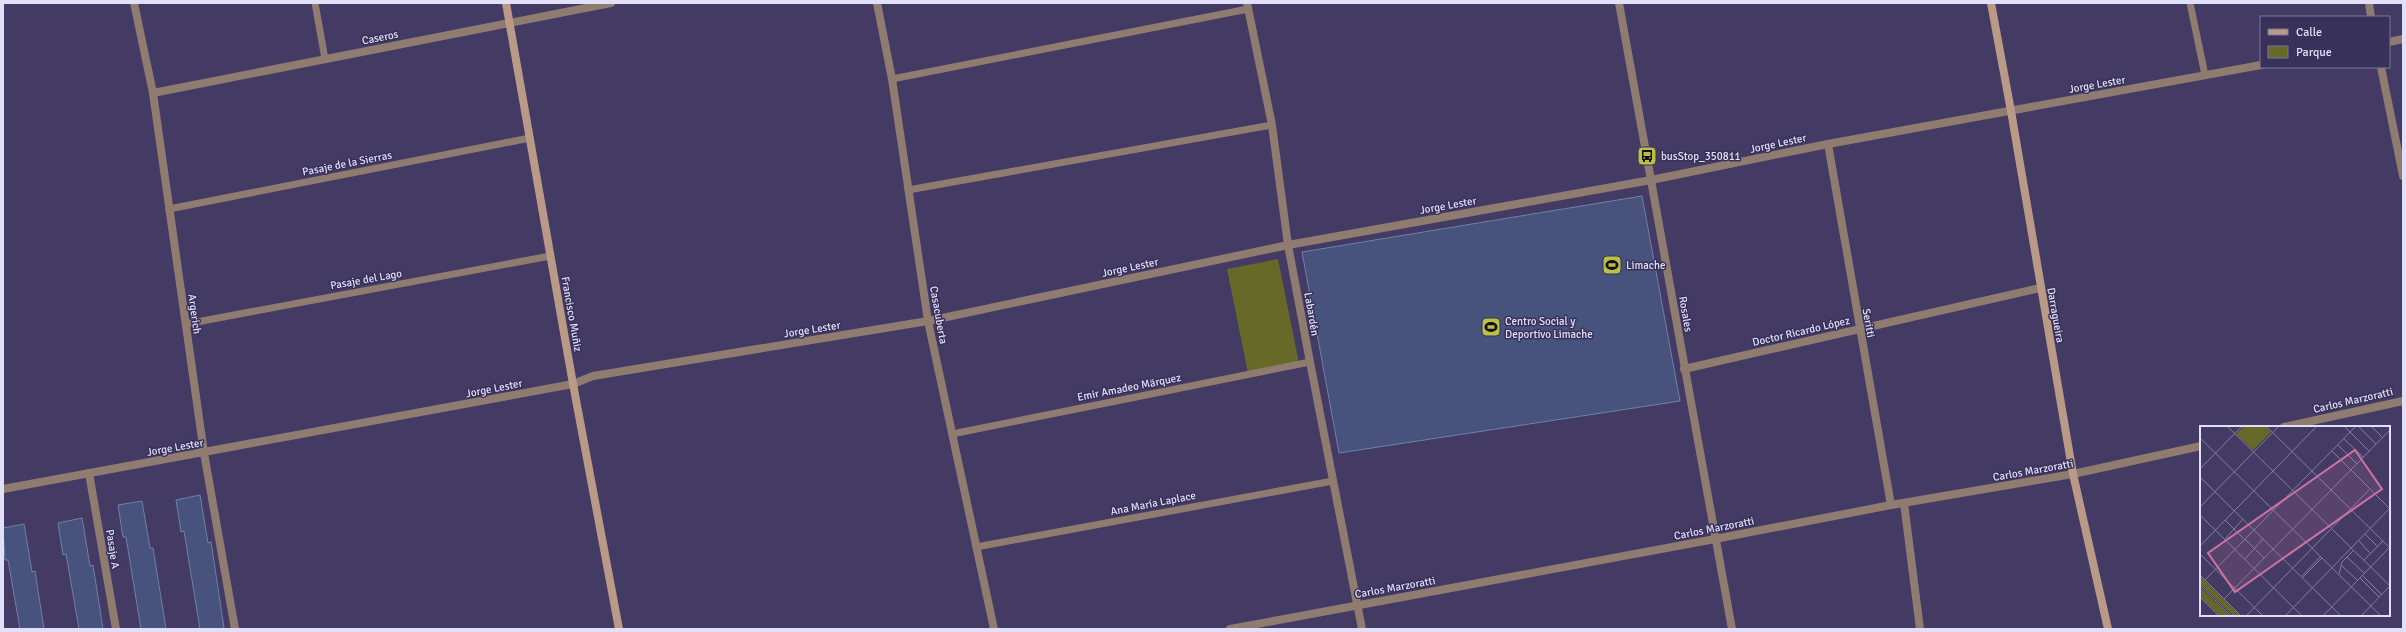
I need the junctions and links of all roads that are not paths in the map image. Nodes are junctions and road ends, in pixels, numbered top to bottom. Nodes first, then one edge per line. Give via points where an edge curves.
1 (134, 3) edge
2 (315, 3) edge
3 (506, 3) edge
4 (611, 3) edge
5 (877, 3) edge
6 (1619, 3) edge
7 (1991, 3) edge
8 (2190, 3) edge
9 (2369, 3) edge
10 (1247, 6) edge
11 (2371, 16) edge
12 (510, 22) junction
13 (2403, 39) edge
14 (2390, 42) edge
15 (325, 59) junction
16 (2260, 65) edge
17 (2381, 68) edge
18 (2205, 75) junction
19 (892, 79) junction
20 (153, 93) junction
21 (2012, 111) junction
22 (1272, 125) junction
23 (530, 138) junction
24 (1828, 144) junction
25 (2403, 176) edge
26 (1651, 180) junction
27 (908, 190) junction
28 (169, 209) junction
29 (1288, 245) junction
30 (550, 256) junction
31 (2040, 288) junction
32 (928, 320) junction
33 (186, 324) junction
34 (1859, 329) junction
35 (1310, 362) junction
36 (1684, 369) junction
37 (573, 384) junction
38 (2403, 401) edge
39 (2289, 426) edge
40 (952, 434) junction
41 (2200, 446) edge
42 (204, 453) junction
43 (90, 473) junction
44 (2073, 474) junction
45 (1333, 481) junction
46 (3, 489) edge
47 (1904, 503) junction
48 (1891, 504) junction
49 (1715, 539) junction
50 (976, 547) junction
51 (1357, 605) junction
52 (116, 629) edge
53 (235, 629) edge
54 (619, 629) edge
55 (994, 629) edge
56 (1230, 629) edge
57 (1362, 629) edge
58 (1732, 629) edge
59 (1920, 629) edge
60 (2108, 629) edge

1 - 20 street, Argerich
2 - 15 lane
3 - 12 street, Francisco Muñiz
4 - 12 street, Caseros
5 - 19 street, Casacuberta
6 - 26 street, Rosales
7 - 21 street, Darragueira
8 - 18 lane
9 - 11 street
10 - 19 lane
10 - 22 street, Labardén
12 - 15 street, Caseros
12 - 23 street, Francisco Muñiz
13 - 14 street
15 - 20 street, Caseros
16 - 18 street, Jorge Lester
17 - 25 street
18 - 21 street, Jorge Lester
19 - 27 street, Casacuberta
20 - 28 street, Argerich
21 - 24 street, Jorge Lester
21 - 31 street, Darragueira
22 - 27 lane
22 - 29 street, Labardén
23 - 28 lane, Pasaje de la Sierras
23 - 30 street, Francisco Muñiz
24 - 26 street, Jorge Lester
24 - 34 street, Seritti
26 - 29 street, Jorge Lester
26 - 36 street, Rosales
27 - 32 street, Casacuberta
28 - 33 street, Argerich
29 - 32 street, Jorge Lester
29 - 35 street, Labardén
30 - 33 lane, Pasaje del Lago
30 - 37 street, Francisco Muñiz
31 - 34 street, Doctor Ricardo López
31 - 44 street, Darragueira
32 - 37 street, Jorge Lester via 593,376
32 - 40 street, Casacuberta
33 - 42 street, Argerich
34 - 36 street, Doctor Ricardo López
34 - 48 street, Seritti
35 - 40 lane, Emir Amadeo Märquez
35 - 45 street, Labardén
36 - 49 street, Rosales
37 - 42 street, Jorge Lester
37 - 54 street, Francisco Muñiz
38 - 39 street, Carlos Marzoratti
40 - 50 street, Casacuberta
41 - 44 street, Carlos Marzoratti
42 - 43 street, Jorge Lester
42 - 53 street, Argerich
43 - 46 street, Jorge Lester
43 - 52 street, Pasaje A
44 - 47 street, Carlos Marzoratti
44 - 60 street, Darragueira
45 - 50 lane, Ana María Laplace
45 - 51 street, Labardén
47 - 48 street, Carlos Marzoratti
47 - 59 street
48 - 49 street, Carlos Marzoratti
49 - 51 street, Carlos Marzoratti
49 - 58 street, Rosales
50 - 55 street, Casacuberta
51 - 56 street, Carlos Marzoratti
51 - 57 street, Labardén

